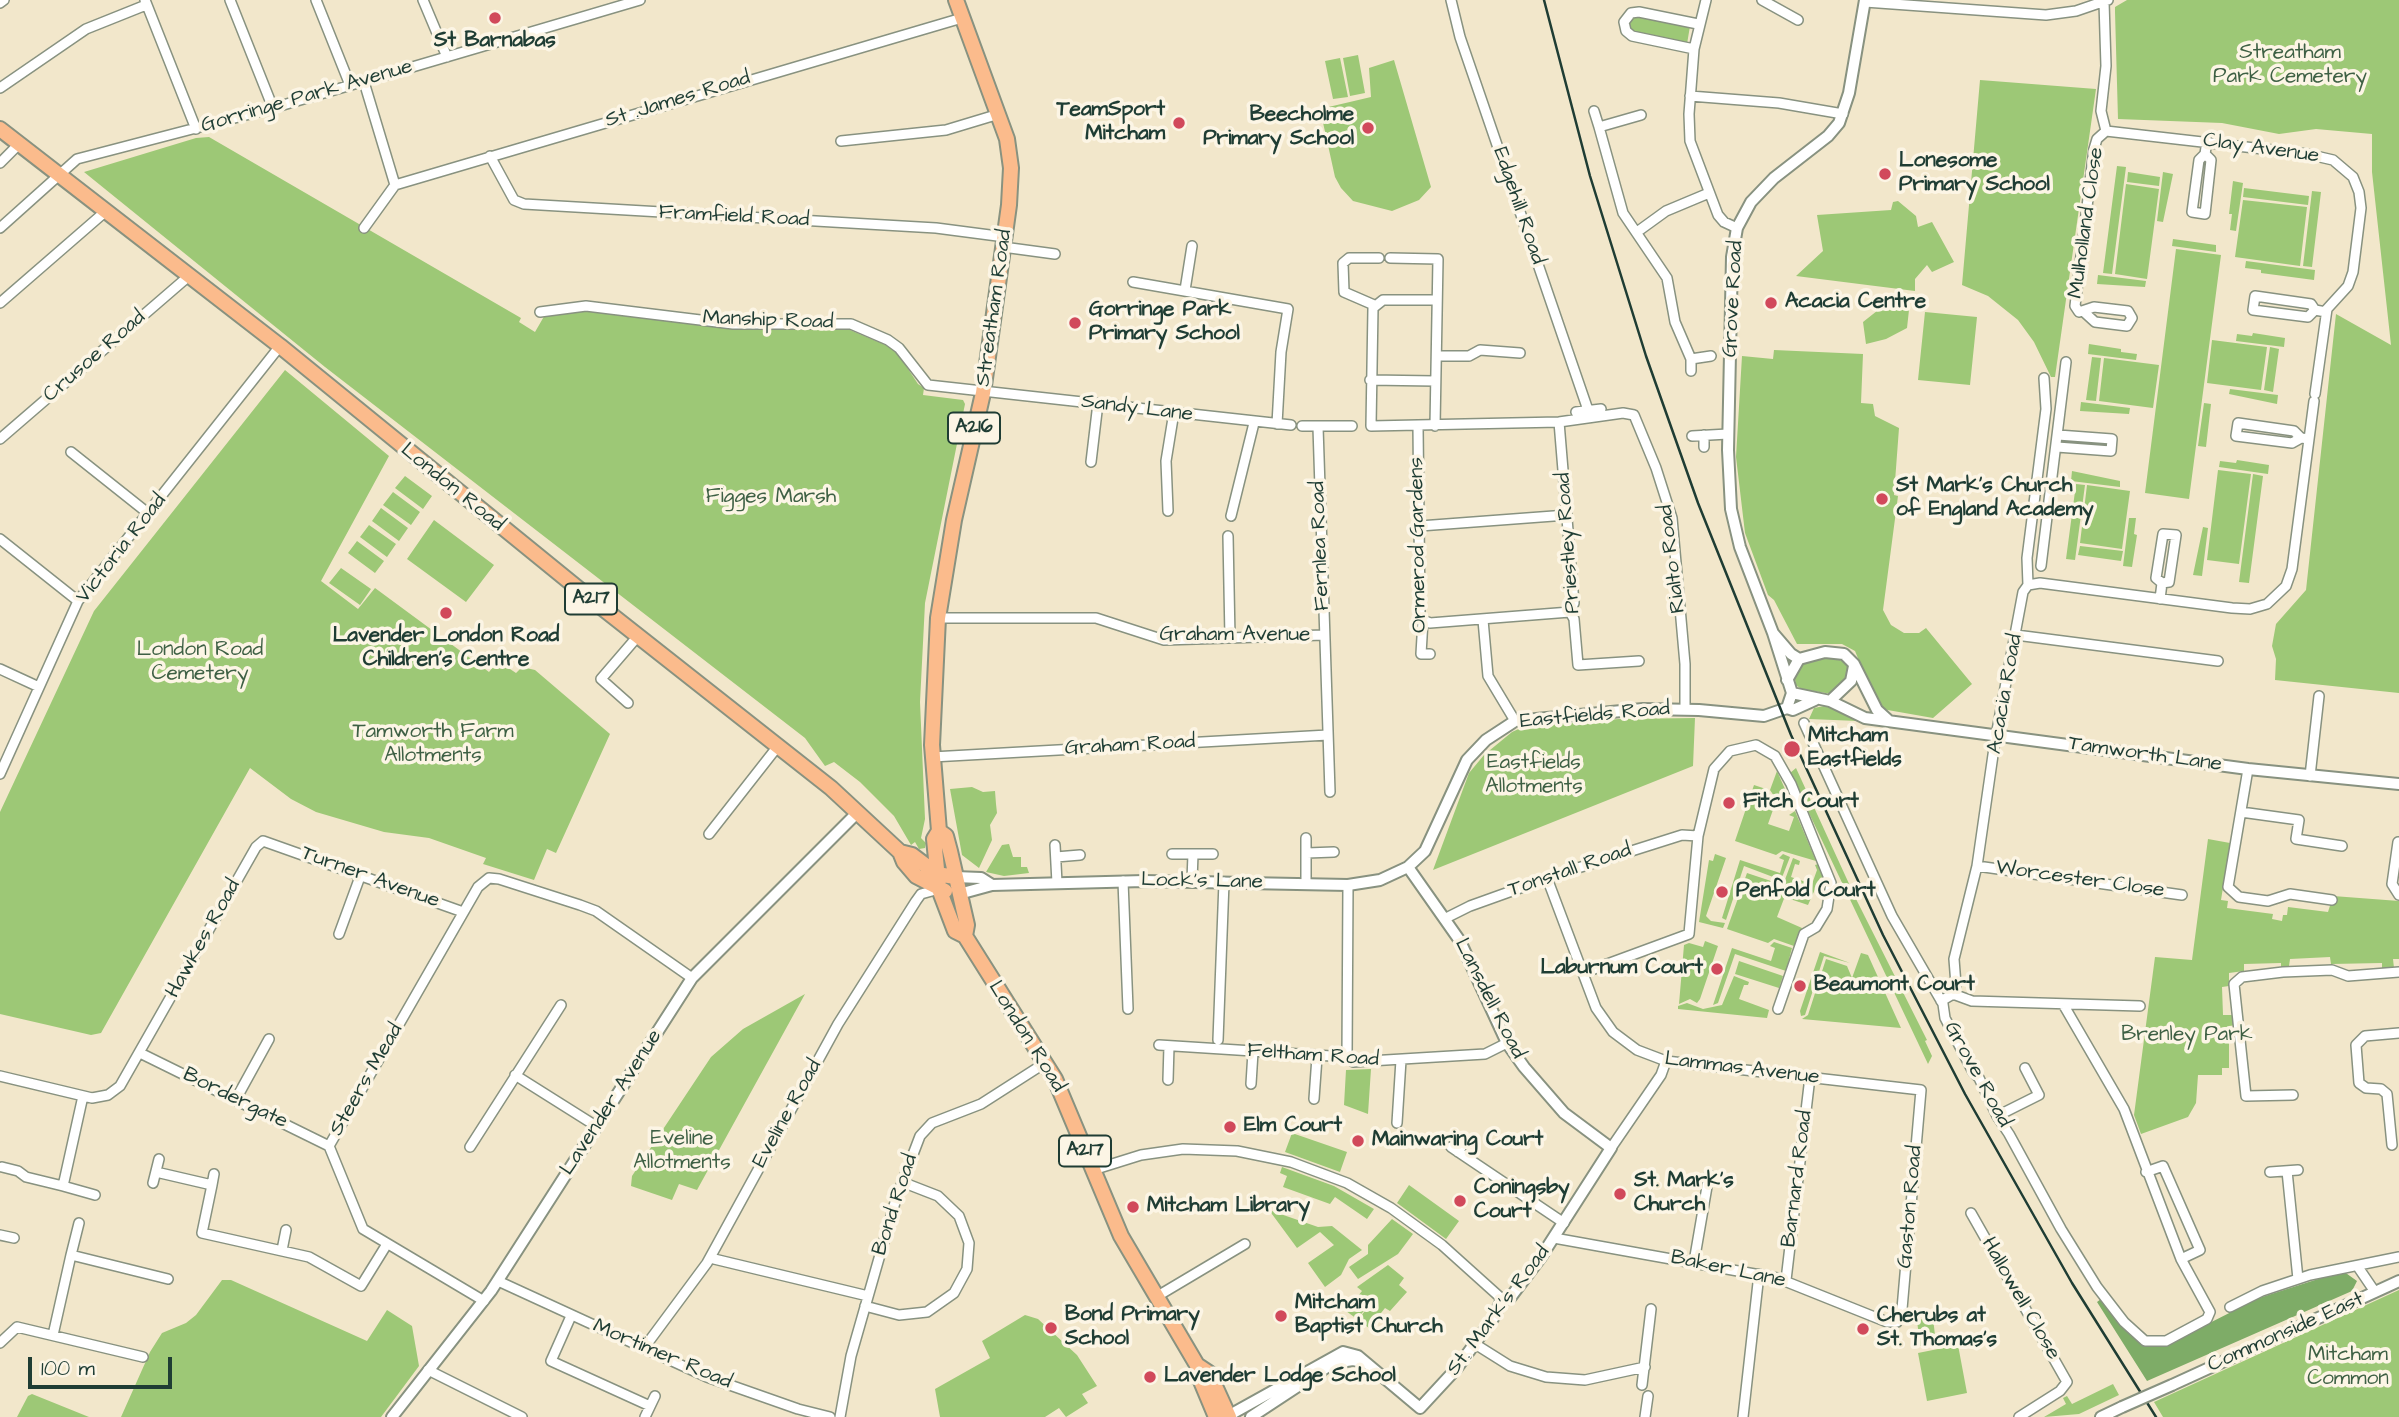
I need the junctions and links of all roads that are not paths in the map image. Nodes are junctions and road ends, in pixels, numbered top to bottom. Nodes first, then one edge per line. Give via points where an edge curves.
1 (230, 0) edge
2 (316, 0) edge
3 (423, 0) edge
4 (640, 0) edge
5 (956, 0) edge
6 (1451, 0) edge
7 (1706, 0) edge
8 (1762, 0) edge
9 (1865, 1) edge
10 (2106, 1) edge
11 (146, 2) edge
12 (962, 18) junction
13 (1798, 20) dead end
14 (1698, 24) junction
15 (1694, 48) junction
16 (447, 57) junction
17 (364, 82) junction
18 (1, 85) edge
19 (350, 85) junction
20 (1690, 96) junction
21 (273, 108) junction
22 (1594, 111) dead end
23 (999, 114) junction
24 (1843, 114) junction
25 (1641, 115) dead end
26 (1599, 127) junction
27 (0, 129) edge
28 (197, 129) junction
29 (2106, 131) junction
30 (841, 141) dead end
31 (2207, 141) junction
32 (19, 144) junction
33 (490, 156) junction
34 (2202, 157) junction
35 (0, 163) edge
36 (58, 175) junction
37 (395, 185) junction
38 (1709, 193) junction
39 (106, 211) junction
40 (0, 228) edge
41 (364, 228) dead end
42 (1737, 228) junction
43 (1637, 232) junction
44 (1004, 242) junction
45 (1192, 246) dead end
46 (1055, 254) dead end
47 (1379, 258) dead end
48 (1390, 258) dead end
49 (190, 275) junction
50 (1133, 282) dead end
51 (1185, 290) junction
52 (1437, 300) junction
53 (0, 303) edge
54 (1374, 305) junction
55 (2315, 310) junction
56 (540, 312) dead end
57 (2084, 312) junction
58 (2326, 312) junction
59 (280, 346) junction
60 (1520, 353) dead end
61 (1437, 356) junction
62 (1711, 356) dead end
63 (1691, 359) junction
64 (2067, 362) dead end
65 (1691, 371) dead end
66 (2044, 378) dead end
67 (1370, 380) junction
68 (1435, 381) junction
69 (978, 392) junction
70 (1098, 403) junction
71 (1588, 410) junction
72 (1174, 412) junction
73 (1576, 412) dead end
74 (1603, 412) junction
75 (1559, 422) junction
76 (1254, 423) junction
77 (1277, 424) junction
78 (1291, 425) dead end
79 (1302, 426) dead end
80 (1352, 426) dead end
81 (1418, 426) junction
82 (1435, 426) junction
83 (1318, 427) junction
84 (1728, 434) junction
85 (1704, 435) junction
86 (1692, 436) dead end
87 (2043, 436) junction
88 (0, 439) edge
89 (2305, 439) junction
90 (2057, 440) junction
91 (1704, 447) dead end
92 (71, 452) dead end
93 (1091, 462) dead end
94 (1168, 511) dead end
95 (149, 514) junction
96 (1567, 515) junction
97 (1231, 516) dead end
98 (1420, 526) junction
99 (1228, 536) dead end
100 (0, 539) edge
101 (2041, 566) dead end
102 (2162, 583) junction
103 (2028, 585) junction
104 (2160, 599) junction
105 (78, 601) junction
106 (1570, 612) junction
107 (938, 618) junction
108 (1423, 620) junction
109 (1483, 620) junction
110 (1773, 633) junction
111 (1324, 635) junction
112 (2017, 635) junction
113 (638, 636) junction
114 (1230, 638) junction
115 (1430, 654) dead end
116 (1799, 659) junction
117 (1639, 661) dead end
118 (2218, 661) dead end
119 (1854, 664) junction
120 (0, 669) edge
121 (1787, 680) junction
122 (39, 687) junction
123 (1792, 693) junction
124 (2319, 696) dead end
125 (1815, 700) junction
126 (1830, 701) junction
127 (628, 704) dead end
128 (1787, 708) junction
129 (1685, 709) junction
130 (1515, 720) junction
131 (1891, 722) junction
132 (1804, 723) dead end
133 (1328, 735) junction
134 (1998, 735) junction
135 (778, 746) junction
136 (932, 757) junction
137 (2248, 769) junction
138 (0, 774) edge
139 (2311, 776) junction
140 (2399, 784) edge
141 (1330, 792) dead end
142 (2241, 811) junction
143 (858, 812) junction
144 (939, 831) junction
145 (709, 834) dead end
146 (1698, 836) junction
147 (1306, 838) dead end
148 (2398, 842) edge
149 (278, 844) joint
150 (1055, 845) dead end
151 (2342, 846) dead end
152 (1334, 852) dead end
153 (1307, 853) junction
154 (1172, 854) dead end
155 (1213, 854) dead end
156 (1080, 855) dead end
157 (1193, 855) junction
158 (1056, 857) junction
159 (1977, 866) junction
160 (1408, 867) junction
161 (361, 874) junction
162 (955, 877) junction
163 (1547, 878) junction
164 (938, 881) junction
165 (1123, 881) junction
166 (1192, 881) junction
167 (1224, 882) junction
168 (1057, 883) junction
169 (1306, 884) junction
170 (992, 885) junction
171 (1348, 885) junction
172 (959, 894) junction
173 (2182, 895) dead end
174 (2399, 895) edge
175 (2332, 900) dead end
176 (463, 912) junction
177 (1446, 918) junction
178 (339, 934) dead end
179 (965, 936) junction
180 (2399, 972) edge
181 (1583, 973) junction
182 (692, 978) junction
183 (1953, 994) junction
184 (1941, 1001) junction
185 (2063, 1004) junction
186 (561, 1005) dead end
187 (2140, 1006) dead end
188 (1128, 1009) dead end
189 (1778, 1009) dead end
190 (2399, 1034) edge
191 (269, 1039) dead end
192 (1218, 1040) dead end
193 (1507, 1043) junction
194 (1253, 1052) junction
195 (140, 1053) junction
196 (1317, 1057) junction
197 (1347, 1057) junction
198 (1401, 1060) junction
199 (1666, 1061) junction
200 (1045, 1063) junction
201 (2025, 1068) dead end
202 (515, 1075) junction
203 (0, 1076) edge
204 (1810, 1077) junction
205 (1168, 1080) dead end
206 (1251, 1084) dead end
207 (1921, 1090) joint
208 (2293, 1095) dead end
209 (83, 1096) junction
210 (1314, 1098) dead end
211 (236, 1099) junction
212 (1997, 1116) junction
213 (1397, 1123) dead end
214 (596, 1126) junction
215 (2392, 1145) dead end
216 (329, 1146) junction
217 (470, 1147) dead end
218 (1457, 1147) dead end
219 (1611, 1149) junction
220 (159, 1159) dead end
221 (2, 1167) dead end
222 (1093, 1170) junction
223 (2298, 1170) dead end
224 (2287, 1171) junction
225 (156, 1172) junction
226 (2146, 1172) junction
227 (2270, 1172) dead end
228 (214, 1174) dead end
229 (1709, 1175) dead end
230 (902, 1182) junction
231 (153, 1183) dead end
232 (212, 1185) junction
233 (63, 1186) junction
234 (95, 1195) dead end
235 (1971, 1213) dead end
236 (79, 1223) dead end
237 (1564, 1223) junction
238 (286, 1230) dead end
239 (0, 1235) edge
240 (14, 1238) dead end
241 (1554, 1238) junction
242 (387, 1244) junction
243 (1245, 1244) dead end
244 (282, 1250) junction
245 (71, 1255) junction
246 (2399, 1257) edge
247 (710, 1258) junction
248 (2181, 1259) junction
249 (1694, 1262) junction
250 (2358, 1267) junction
251 (1759, 1274) junction
252 (168, 1279) dead end
253 (2298, 1279) junction
254 (1786, 1280) junction
255 (498, 1281) junction
256 (2399, 1281) edge
257 (2375, 1292) junction
258 (1156, 1297) junction
259 (1502, 1299) junction
260 (484, 1301) junction
261 (867, 1301) junction
262 (2230, 1307) dead end
263 (1651, 1308) dead end
264 (571, 1316) junction
265 (1897, 1322) joint
266 (53, 1335) junction
267 (0, 1343) edge
268 (1475, 1344) junction
269 (644, 1348) junction
270 (143, 1357) dead end
271 (1363, 1362) junction
272 (1644, 1367) junction
273 (428, 1370) junction
274 (1303, 1382) junction
275 (1643, 1385) dead end
276 (655, 1396) dead end
277 (1648, 1396) dead end
278 (650, 1406) junction
279 (392, 1417) edge
280 (522, 1417) edge
281 (645, 1417) edge
282 (830, 1417) edge
283 (840, 1417) edge
284 (1225, 1417) edge
285 (1251, 1417) edge
286 (1259, 1417) edge
287 (1645, 1417) edge
288 (1744, 1417) edge
289 (2019, 1417) edge
290 (2101, 1417) edge

1 - 21 street
2 - 19 street
3 - 16 street
4 - 16 street, Gorringe Park Avenue
5 - 12 main road, Streatham Road / A216
6 - 71 street, Edgehill Road
7 - 14 street
8 - 13 street
9 - 10 street via 2046,15
9 - 24 street, Grove Road
10 - 29 street via 2101,111
11 - 18 street via 86,29
11 - 28 street
12 - 23 main road, Streatham Road / A216
12 - 33 street, St .James Road
14 - 15 street
14 - 15 street via 1639,12 1631,13 1624,22 1632,36
15 - 20 street
16 - 17 street, Gorringe Park Avenue
17 - 19 street, Gorringe Park Avenue
17 - 37 street
19 - 21 street, Gorringe Park Avenue
20 - 24 street
20 - 38 street via 1690,141
21 - 28 street, Gorringe Park Avenue
22 - 26 street
23 - 30 street via 946,130
23 - 44 main road, Streatham Road / A216 via 1010,159
24 - 42 street, Grove Road via 1828,136 1765,187 1746,208
25 - 26 street
26 - 43 street via 1620,206
27 - 32 main road, London Road / A217
28 - 36 street, Gorringe Park Avenue via 77,159
29 - 31 street, Clay Avenue
29 - 57 street, Mulholland Close via 2094,149 2075,302 2076,309
31 - 34 street
31 - 58 street, Clay Avenue via 2325,157 2353,177 2361,202 2353,272 2348,286
32 - 35 street
32 - 36 main road, London Road / A217
33 - 37 street, St .James Road
33 - 44 street, Framfield Road via 514,200 524,204 936,228
34 - 34 street via 2211,160 2204,214 2192,212
36 - 39 main road, London Road / A217
36 - 40 street, Gorringe Park Avenue
37 - 41 street
38 - 42 street via 1720,218
38 - 43 street via 1666,211
39 - 49 main road, London Road / A217
39 - 53 street
42 - 84 street, Grove Road via 1731,270
43 - 63 street via 1667,278 1675,323
44 - 46 street, Framfield Road
44 - 69 main road, Streatham Road / A216
45 - 51 street
47 - 54 street via 1349,258 1343,263 1344,292
48 - 52 street via 1438,259
49 - 59 main road, London Road / A217
49 - 88 street, Crusoe Road
50 - 51 street
51 - 77 street via 1288,309
52 - 54 street via 1383,300
52 - 61 street
54 - 67 street
55 - 55 street via 2308,317 2253,310 2255,296 2311,304
55 - 58 street
56 - 69 street, Manship Road via 586,306 733,324 851,324 900,348 924,383
57 - 57 street, Mulholland Close via 2094,307 2128,311 2132,318 2127,326 2091,321
58 - 89 street
59 - 95 street, Victoria Road
59 - 113 main road, London Road / A217
60 - 61 street via 1480,350 1469,356
61 - 68 street
62 - 63 street
63 - 65 street
64 - 90 street
66 - 87 street, Acacia Road
67 - 68 street
67 - 81 street via 1371,426
68 - 82 street
69 - 70 street, Sandy Lane
69 - 107 main road, Streatham Road / A216
70 - 72 street, Sandy Lane
70 - 93 street
71 - 73 street
71 - 74 street
72 - 76 street, Sandy Lane
72 - 94 street via 1167,453
74 - 75 street
74 - 129 street, Rialto Road via 1634,415 1672,518
75 - 82 street
75 - 96 street, Priestley Road
76 - 77 street, Sandy Lane
76 - 97 street
77 - 78 street, Sandy Lane
79 - 83 street
80 - 83 street
81 - 82 street
81 - 98 street, Ormerod Gardens
83 - 111 street, Fernlea Road
84 - 85 street
84 - 110 street, Grove Road via 1735,528
85 - 86 street
85 - 91 street
87 - 90 street
87 - 103 street, Acacia Road via 2027,558
89 - 89 street via 2294,431 2238,423 2236,436 2292,443
89 - 104 street via 2292,569 2281,592 2267,604 2250,609
90 - 90 street via 2112,439 2111,451
90 - 101 street
92 - 95 street
95 - 105 street, Victoria Road
96 - 98 street
96 - 106 street, Priestley Road via 1574,603
98 - 108 street, Ormerod Gardens
99 - 114 street
100 - 105 street
102 - 102 street via 2156,578 2163,534 2176,535 2169,582
102 - 104 street
103 - 104 street
103 - 112 street, Acacia Road
105 - 122 street, Victoria Road
106 - 109 street
106 - 117 street, Priestley Road via 1578,664
107 - 114 street, Graham Avenue via 1096,618 1164,640
107 - 136 main road, Streatham Road / A216
108 - 109 street
108 - 115 street, Ormerod Gardens via 1421,654
109 - 130 street via 1488,676
110 - 116 street, Grove Road
110 - 121 street, Grove Road
111 - 114 street, Graham Avenue
111 - 133 street, Fernlea Road
112 - 118 street
112 - 134 street, Acacia Road
113 - 127 street via 601,679
113 - 135 main road, London Road / A217
116 - 119 street via 1832,652 1844,654
116 - 121 street
119 - 126 street via 1851,681
119 - 131 street via 1877,710
120 - 122 street
121 - 123 street
122 - 138 street, Victoria Road
123 - 125 street
123 - 128 street
124 - 139 street
125 - 126 street
125 - 128 street via 1793,710
126 - 131 street, Tamworth Lane via 1865,718
128 - 129 street, Eastfields Road via 1760,717
129 - 130 street, Eastfields Road
130 - 160 street, Eastfields Road via 1467,760 1433,838
131 - 134 street, Tamworth Lane
132 - 184 street, Grove Road via 1887,906
133 - 136 street, Graham Road
133 - 141 street, Fernlea Road
134 - 137 street, Tamworth Lane
134 - 159 street, Acacia Road
135 - 143 main road, London Road / A217
135 - 145 street
136 - 144 main road, Streatham Road / A216
137 - 139 street, Tamworth Lane
137 - 142 street
139 - 140 street, Tamworth Lane
142 - 151 street via 2299,820 2296,839
142 - 175 street via 2228,887 2235,896 2268,901 2290,894
143 - 164 main road, London Road / A217
143 - 182 street, Lavender Avenue
144 - 162 main road, Streatham Road / A216 via 946,836
144 - 164 main road, Streatham Road / A216 via 934,839
146 - 163 street, Tonstall Road via 1682,835
146 - 181 street via 1691,928 1684,939
146 - 189 street via 1720,759 1751,745 1772,754 1804,811 1830,883 1827,909 1816,927 1804,934
147 - 153 street
148 - 174 street via 2392,884
149 - 161 street, Turner Avenue
149 - 195 street, Hawkes Road via 266,841 256,847
150 - 158 street
152 - 153 street
153 - 169 street
154 - 157 street
155 - 157 street
156 - 158 street
157 - 166 street
158 - 168 street
159 - 173 street, Worcester Close
159 - 183 street, Acacia Road via 1954,959
160 - 171 street, Lock's Lane via 1380,880
160 - 177 street, Lansdell Road
161 - 176 street, Turner Avenue
161 - 178 street
162 - 164 main road
162 - 170 street, Lock's Lane via 981,878
162 - 172 main road, Streatham Road
163 - 177 street, Tonstall Road
163 - 181 street, Lammas Avenue
164 - 172 main road
164 - 179 main road, London Road / A217 via 953,928
164 - 247 street, Eveline Road via 921,894 838,1024
165 - 166 street, Lock's Lane
165 - 168 street, Lock's Lane
165 - 188 street
166 - 167 street, Lock's Lane
167 - 169 street, Lock's Lane
167 - 192 street
168 - 170 street, Lock's Lane
169 - 171 street, Lock's Lane
170 - 172 street, Lock's Lane
171 - 197 street
172 - 179 main road, London Road / A217 via 967,925
176 - 182 street, Steers Mead via 478,887 489,878 499,879 596,912
176 - 216 street, Steers Mead
177 - 193 street, Lansdell Road
179 - 200 main road, London Road / A217
180 - 208 street via 2348,976 2332,970 2283,972 2242,977 2235,984 2246,1096
181 - 199 street, Lammas Avenue via 1596,1008 1613,1032 1637,1050
182 - 214 street, Lavender Avenue
183 - 184 street
183 - 185 street via 1972,1001
184 - 212 street, Grove Road via 1945,1018
185 - 187 street
185 - 226 street via 2124,1110
186 - 202 street
190 - 215 street via 2365,1036 2356,1045 2359,1083 2388,1094
191 - 211 street
193 - 198 street, Feltham Road via 1485,1054
193 - 219 street, Lansdell Road via 1554,1103
194 - 196 street, Feltham Road
194 - 205 street, Feltham Road via 1164,1045
194 - 206 street
195 - 209 street via 114,1091 98,1098
195 - 211 street, Bordergate
196 - 197 street, Feltham Road
196 - 210 street
197 - 198 street, Feltham Road via 1353,1062
198 - 213 street
199 - 204 street, Lammas Avenue
199 - 219 street
200 - 222 main road, London Road / A217
200 - 230 street, Bond Road via 982,1104 926,1127
201 - 212 street via 2039,1095
202 - 214 street
202 - 217 street
203 - 209 street
204 - 207 street, Lammas Avenue
204 - 254 street, Barnard Road
207 - 265 street, Gaston Road via 1902,1309
209 - 233 street
211 - 216 street, Bordergate
212 - 248 street, Grove Road via 2086,1271 2135,1332 2150,1342 2161,1342 2198,1324 2210,1312
214 - 255 street, Lavender Avenue
216 - 242 street, Steers Mead via 361,1225
218 - 237 street
219 - 237 street, St. Mark's Road
220 - 225 street
221 - 233 street
222 - 258 main road, London Road / A217 via 1115,1224
222 - 259 street via 1141,1155 1206,1148 1303,1166 1347,1183 1391,1208
223 - 224 street
224 - 227 street
224 - 253 street
225 - 231 street
225 - 232 street
226 - 248 street
226 - 248 street via 2163,1166 2200,1250
228 - 232 street
229 - 249 street
230 - 261 street, Bond Road
230 - 261 street via 938,1196 959,1216 969,1243 967,1269 954,1293 927,1312 899,1315
232 - 244 street via 197,1232
233 - 234 street
235 - 289 street, Hallowell Close via 2066,1379 2067,1385
236 - 245 street
237 - 241 street, St. Mark's Road
238 - 244 street
239 - 240 street
241 - 249 street, Baker Lane
241 - 259 street, St. Mark's Road via 1510,1298
242 - 244 street via 360,1286 321,1262
242 - 260 street, Steers Mead
243 - 258 street
245 - 252 street
245 - 266 street
246 - 250 street
247 - 261 street
247 - 269 street, Eveline Road
249 - 251 street, Baker Lane
250 - 253 street via 2345,1266
250 - 257 street
251 - 254 street, Baker Lane
251 - 288 street
253 - 262 street
254 - 265 street, Baker Lane via 1887,1322
255 - 260 street, Lavender Avenue
255 - 264 street, Mortimer Road
256 - 257 street, Commonside East
257 - 290 street, Commonside East, bridge
258 - 284 main road, London Road / A217 via 1197,1365 1209,1373
259 - 268 street, St. Mark's Road
260 - 273 street, Lavender Avenue
261 - 283 street, Bond Road
263 - 272 street
264 - 269 street, Mortimer Road
264 - 278 street via 551,1361
266 - 267 street via 17,1327
266 - 270 street
268 - 271 street, St. Mark's Road via 1420,1408
268 - 272 street via 1510,1366 1546,1377 1585,1380
269 - 282 street, Mortimer Road via 707,1377
271 - 274 street via 1333,1363
271 - 284 street, St. Mark's Road via 1353,1353 1333,1355
272 - 275 street
273 - 279 street, Lavender Avenue
273 - 280 street
274 - 285 street
274 - 286 street
276 - 278 street
277 - 287 street
278 - 281 street

